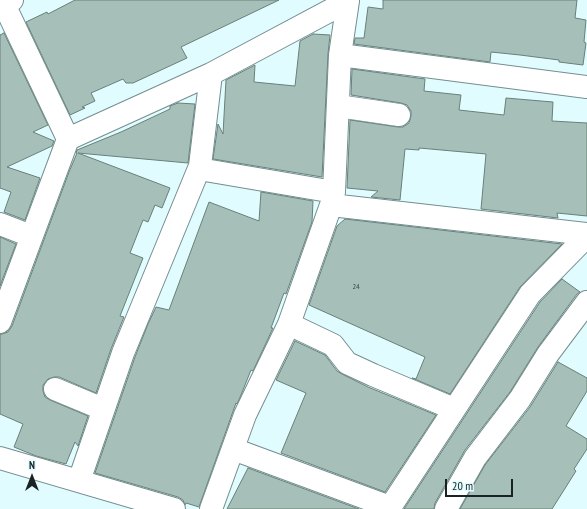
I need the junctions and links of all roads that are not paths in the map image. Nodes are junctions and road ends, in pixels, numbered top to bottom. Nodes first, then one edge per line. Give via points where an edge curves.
1 (348, 0) edge
2 (4, 2) edge
3 (340, 54) junction
4 (211, 74) junction
5 (587, 87) edge
6 (338, 106) junction
7 (399, 115) dead end
8 (68, 139) junction
9 (199, 170) junction
10 (332, 198) junction
11 (0, 224) edge
12 (587, 235) edge
13 (31, 236) junction
14 (587, 302) edge
15 (0, 322) edge
16 (289, 324) junction
17 (56, 388) dead end
18 (103, 409) junction
19 (454, 409) junction
20 (233, 449) junction
21 (0, 458) edge
22 (79, 481) junction
23 (390, 508) edge
24 (174, 509) edge
25 (211, 509) edge
26 (446, 509) edge

1 - 3 street
1 - 4 street
2 - 8 street
3 - 5 street
3 - 6 street
4 - 8 street
4 - 9 street
6 - 7 street
6 - 10 street
8 - 13 street
9 - 10 street
9 - 18 street via 123,353
10 - 12 street
10 - 16 street
11 - 13 street
12 - 19 street via 530,294
13 - 15 street
14 - 26 street via 548,354 520,399 475,458
16 - 19 street via 333,345 347,363
16 - 20 street via 245,416
17 - 18 street
18 - 22 street
19 - 23 street
20 - 23 street
20 - 25 street
21 - 22 street
22 - 24 street

